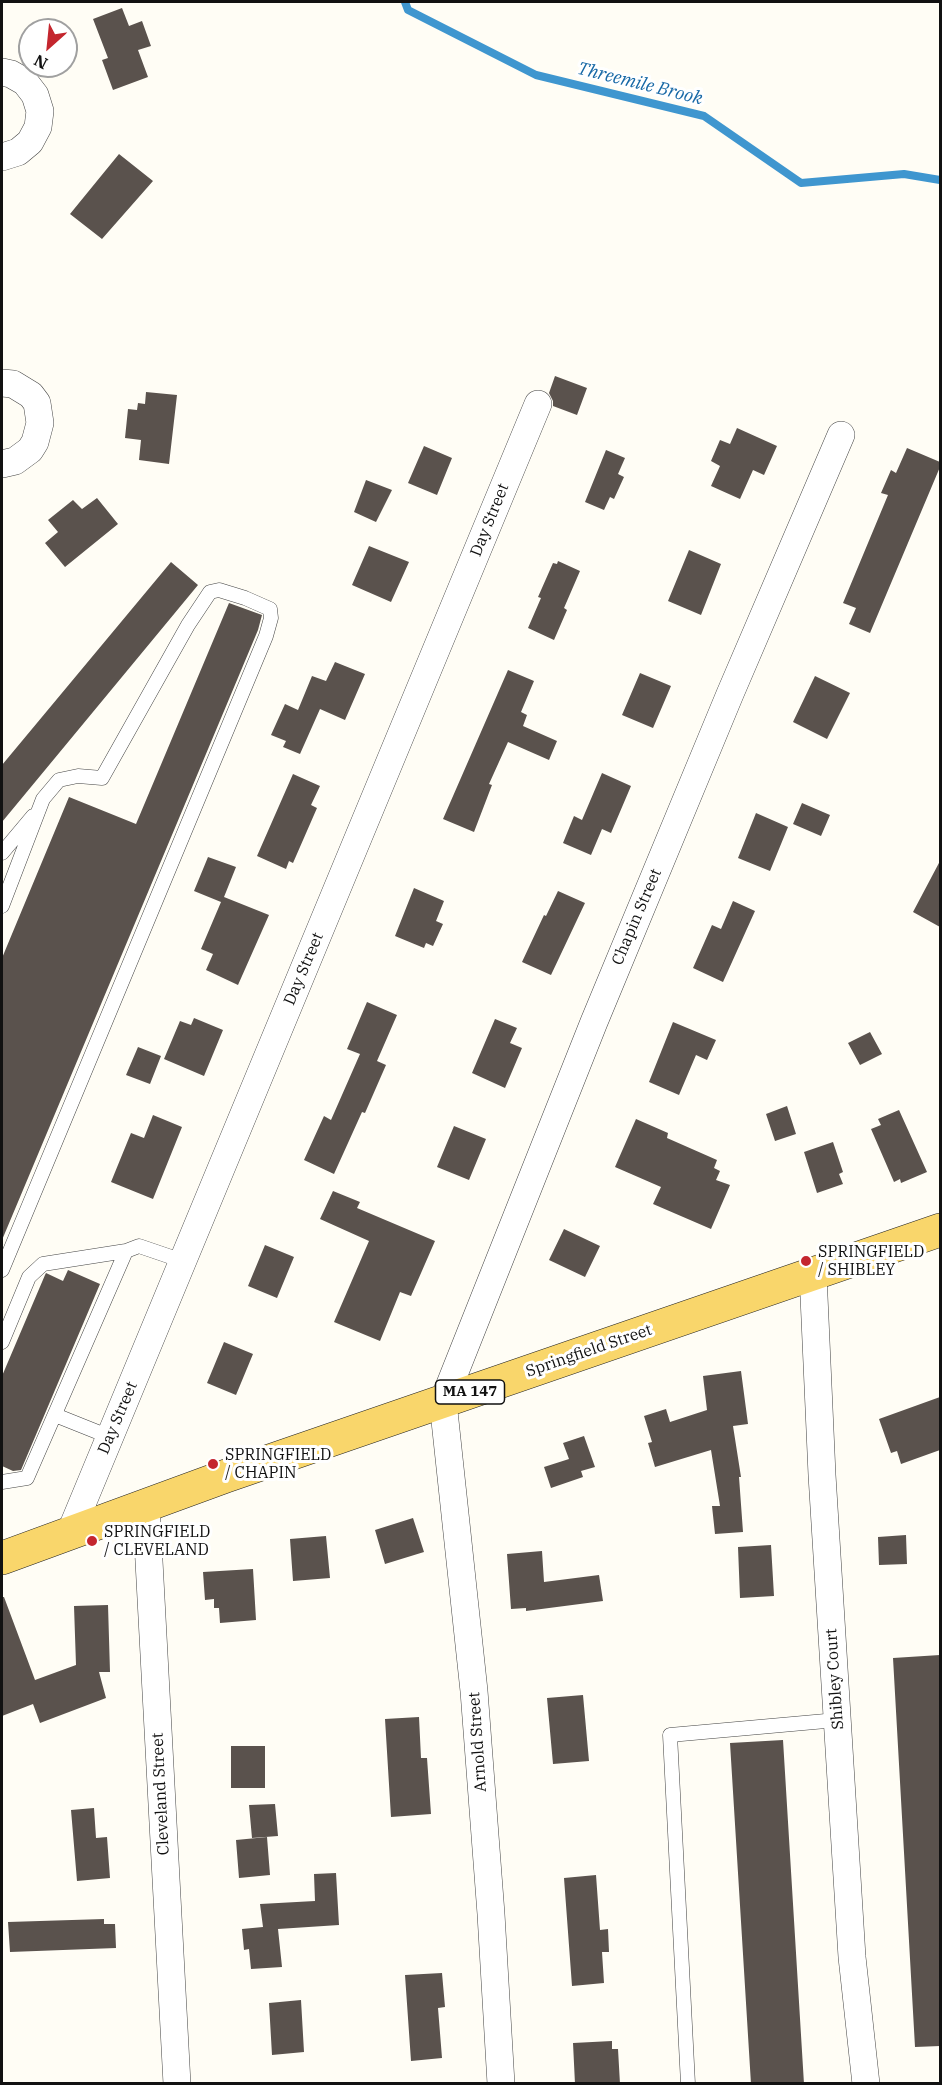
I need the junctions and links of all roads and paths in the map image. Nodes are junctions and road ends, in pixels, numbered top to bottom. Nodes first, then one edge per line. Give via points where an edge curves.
1 (2, 72) edge
2 (2, 157) edge
3 (2, 382) edge
4 (538, 404) dead end
5 (841, 435) dead end
6 (2, 464) edge
7 (40, 807) junction
8 (2, 853) edge
9 (2, 906) edge
10 (940, 1230) edge
11 (126, 1251) junction
12 (183, 1261) junction
13 (2, 1270) edge
14 (813, 1274) junction
15 (2, 1342) edge
16 (442, 1402) junction
17 (55, 1415) junction
18 (110, 1437) junction
19 (2, 1482) edge
20 (146, 1505) junction
21 (70, 1533) junction
22 (2, 1558) edge
23 (837, 1720) junction
24 (177, 2084) edge
25 (501, 2084) edge
26 (688, 2084) edge
27 (866, 2084) edge

1 - 2 street via 25,82 40,111 38,127 30,142 18,152
3 - 6 street via 31,395 37,403 40,423 30,450 15,461
4 - 12 street, Day Street
5 - 16 street, Chapin Street via 594,1022
7 - 8 lane
7 - 9 lane
7 - 13 lane via 59,780 78,776 102,778 210,592 219,590 270,609 266,636
10 - 14 main road, Springfield Street / MA 147
11 - 12 lane via 140,1246
11 - 15 lane via 43,1264 29,1277
11 - 17 lane
12 - 18 street, Day Street
14 - 16 main road, Springfield Street / MA 147
14 - 23 street, Shibley Court
16 - 20 main road, Springfield Street / MA 147
16 - 25 street, Arnold Street via 474,1691
17 - 18 lane
17 - 19 lane via 27,1478
18 - 21 street, Day Street
20 - 21 main road, Springfield Street / MA 147
20 - 24 street, Cleveland Street
21 - 22 main road, Springfield Street / MA 147
23 - 26 lane via 670,1735
23 - 27 street, Shibley Court via 852,1957

